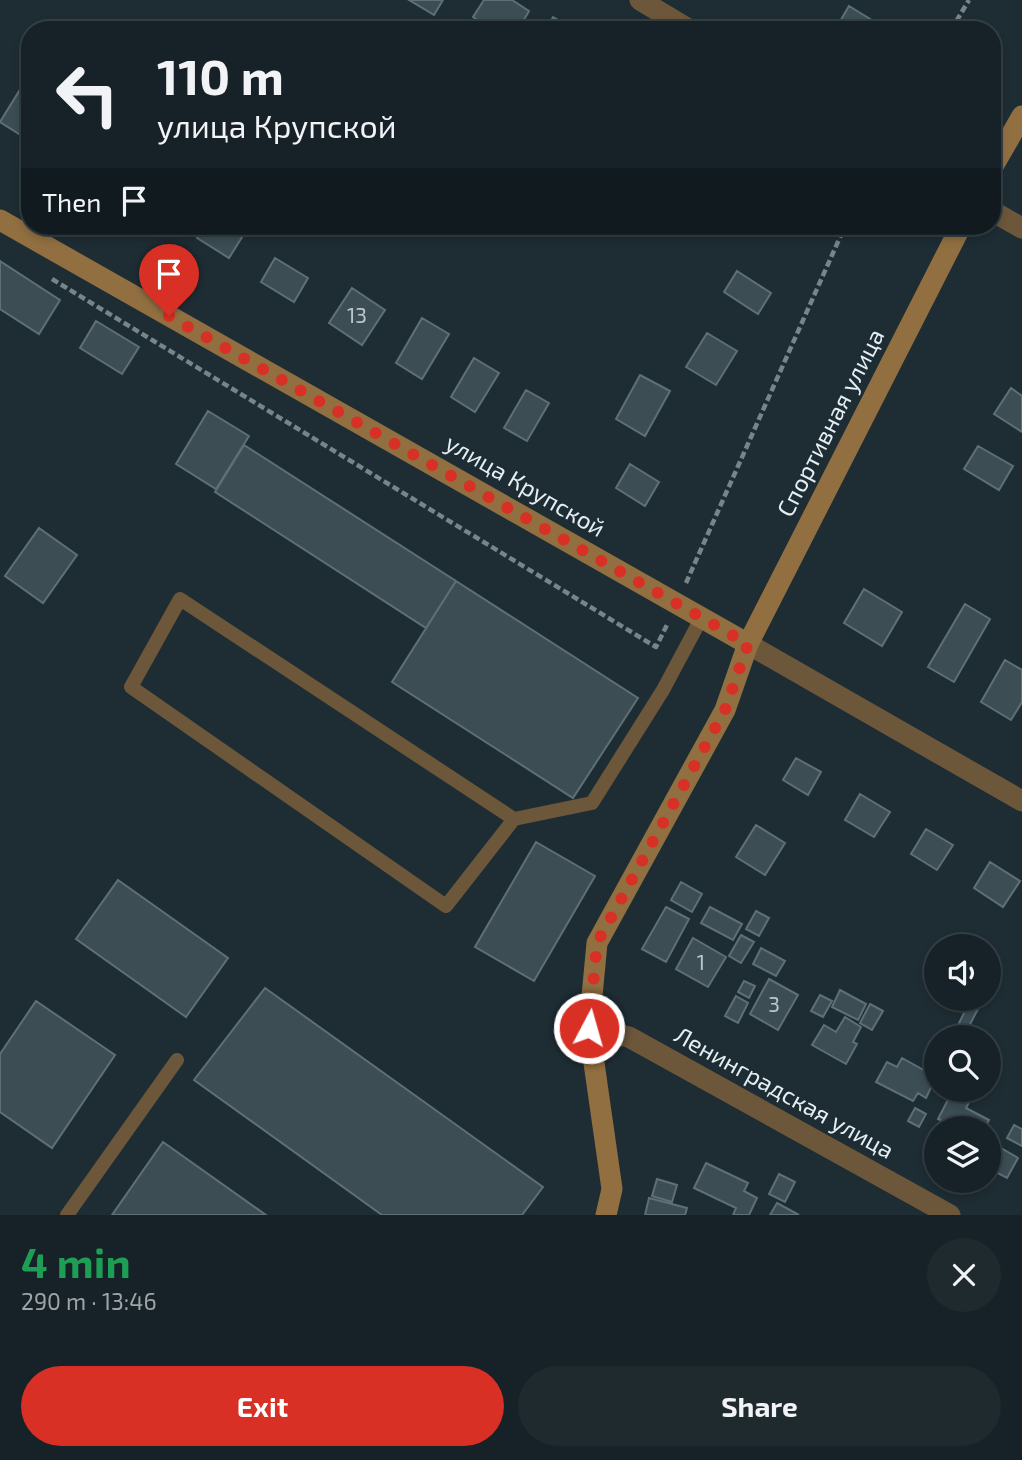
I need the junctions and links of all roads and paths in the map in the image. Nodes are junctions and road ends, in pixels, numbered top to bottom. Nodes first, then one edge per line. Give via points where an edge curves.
1 (640, 0) edge
2 (969, 0) edge
3 (675, 21) edge
4 (956, 21) edge
5 (1022, 116) edge
6 (1001, 152) edge
7 (1001, 216) edge
8 (0, 220) edge
9 (1022, 228) edge
10 (21, 232) edge
11 (27, 235) edge
12 (841, 235) edge
13 (956, 235) edge
14 (47, 275) dead end
15 (677, 603) junction
16 (702, 617) junction
17 (748, 644) junction
18 (1022, 801) edge
19 (514, 819) junction
20 (589, 1028) junction
21 (177, 1060) dead end
22 (67, 1215) edge
23 (606, 1215) edge
24 (950, 1215) edge

1 - 3 street
2 - 4 path
5 - 6 street
7 - 9 street
8 - 10 street, улица Крупской
11 - 15 street, улица Крупской
12 - 15 path
13 - 17 street, Спортивная улица
14 - 15 path via 656,647
15 - 16 street, улица Крупской
16 - 17 street, улица Крупской
16 - 19 lane via 663,690 592,803
17 - 18 street, улица Крупской
17 - 20 street, Спортивная улица via 725,710 597,943
19 - 19 lane via 180,599 131,687 446,906
20 - 23 street, Спортивная улица via 612,1189
20 - 24 street, Ленинградская улица via 629,1037
21 - 22 lane

